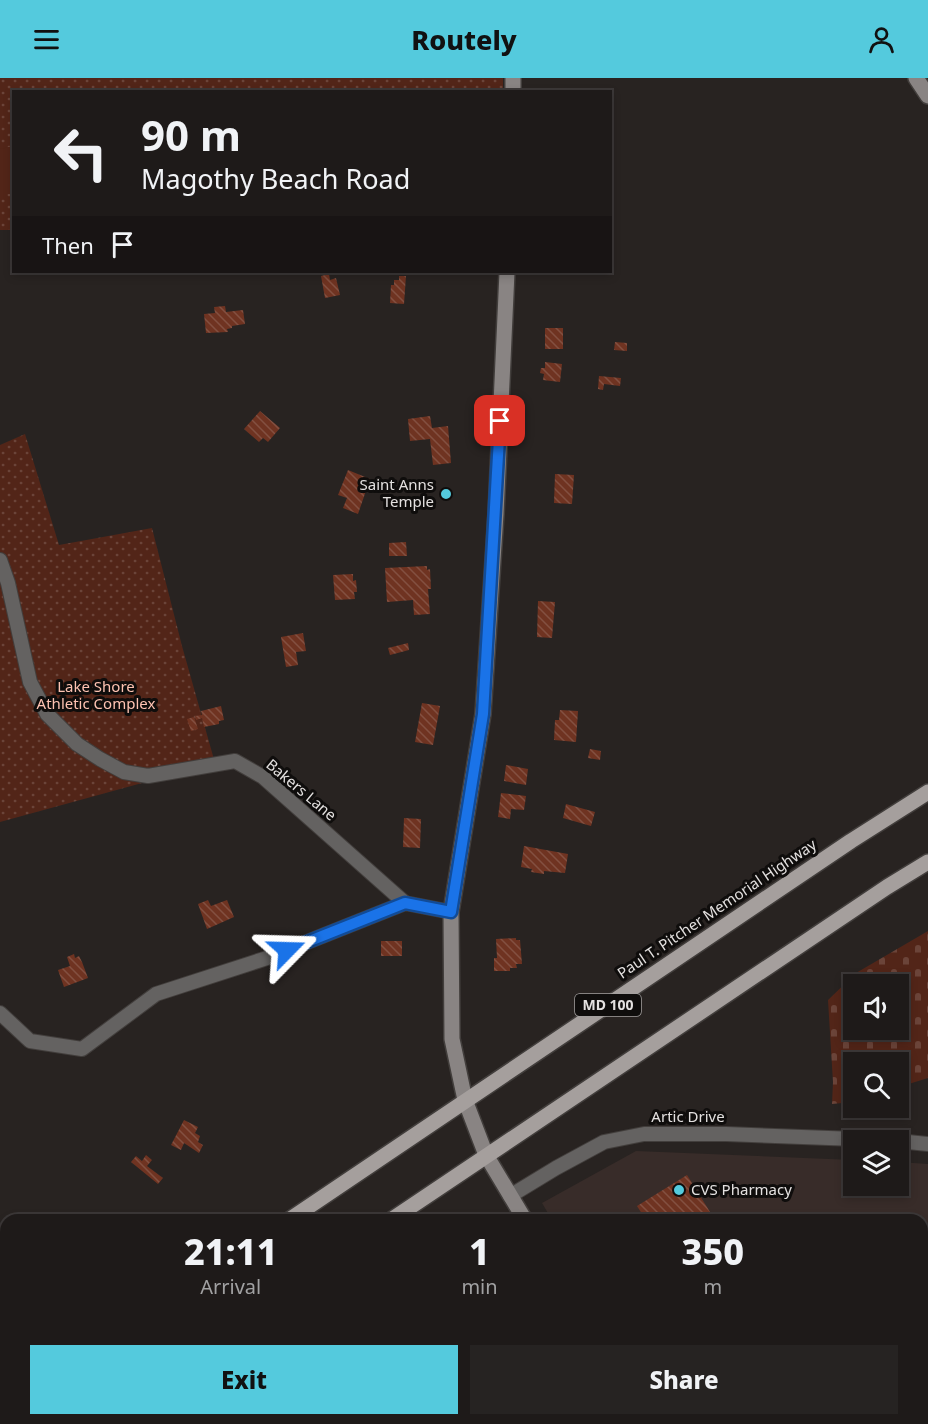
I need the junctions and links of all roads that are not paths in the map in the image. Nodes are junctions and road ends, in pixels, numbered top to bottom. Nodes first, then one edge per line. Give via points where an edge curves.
1 (916, 78) edge
2 (928, 96) edge
3 (507, 273) edge
4 (0, 560) edge
5 (928, 792) edge
6 (928, 862) edge
7 (405, 903) junction
8 (451, 912) junction
9 (0, 1014) edge
10 (465, 1100) junction
11 (843, 1138) edge
12 (909, 1142) edge
13 (928, 1144) edge
14 (486, 1155) junction
15 (510, 1196) junction
16 (298, 1214) edge
17 (400, 1214) edge
18 (521, 1214) edge

1 - 2 street
3 - 8 street via 483,714
4 - 7 street, Bakers Lane via 30,682 47,714 77,744 124,772 148,776 235,761 263,777
5 - 10 main road, Paul T. Pitcher Memorial Highway / MD 100
6 - 14 main road
7 - 8 street
7 - 9 street via 267,957 156,994 82,1049 30,1041
8 - 10 street via 452,1039
10 - 14 street
10 - 16 main road, Paul T. Pitcher Memorial Highway / MD 100
11 - 15 street, Artic Drive via 644,1134 596,1146
12 - 13 street
14 - 15 street
14 - 17 main road
15 - 18 street

